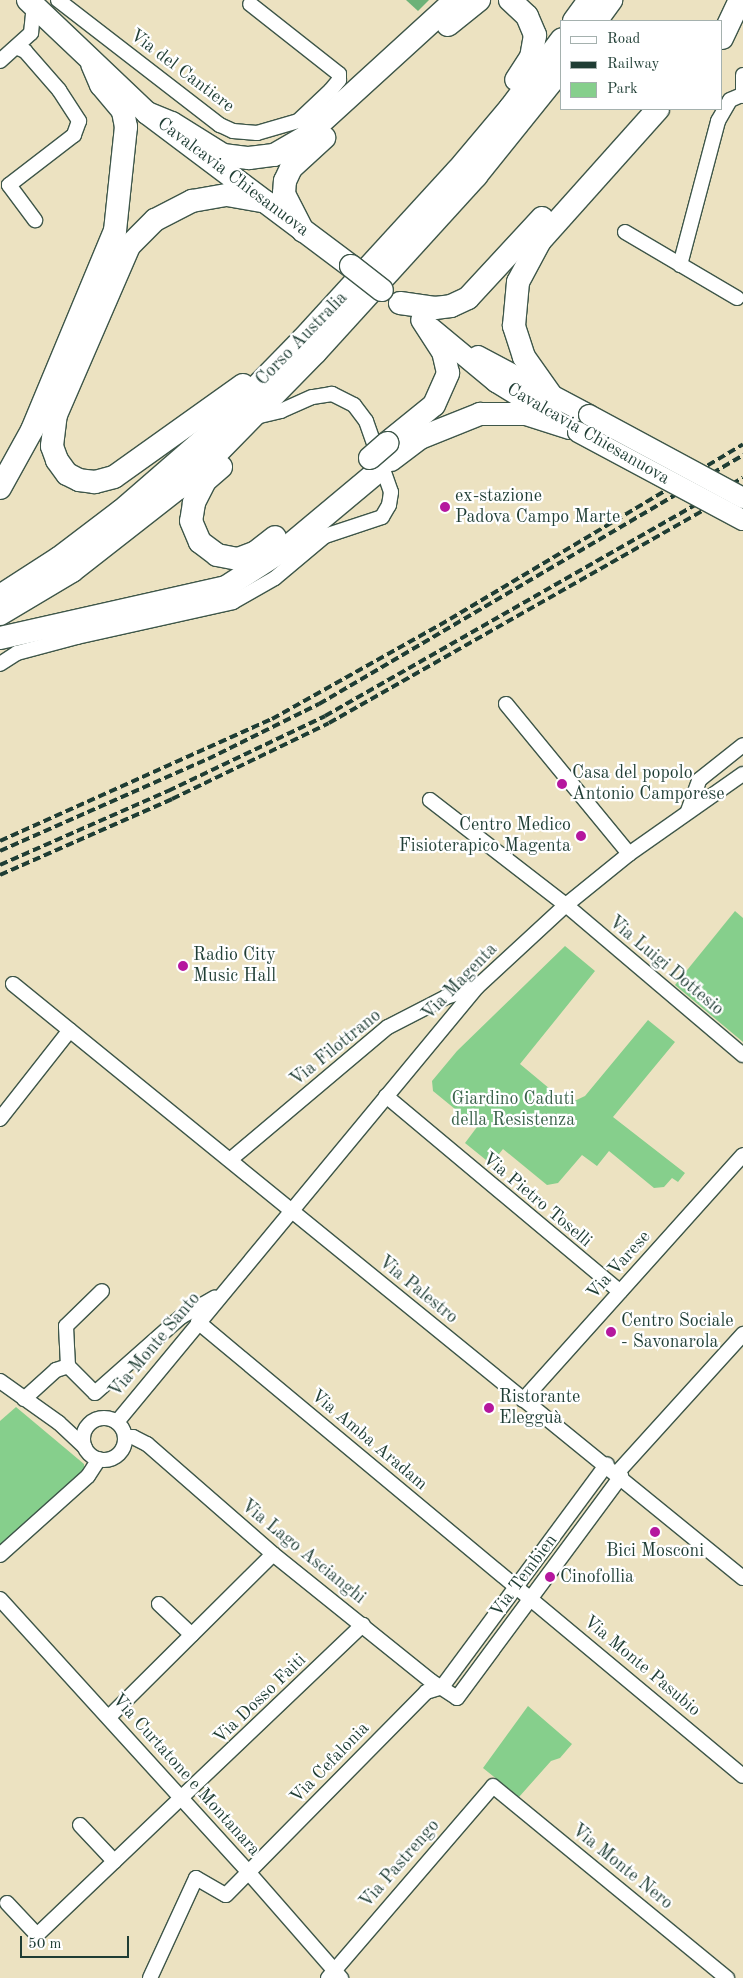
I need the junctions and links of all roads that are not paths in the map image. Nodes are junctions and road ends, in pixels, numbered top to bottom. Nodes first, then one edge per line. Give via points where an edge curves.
1 (58, 0) edge
2 (455, 0) edge
3 (479, 0) edge
4 (510, 0) edge
5 (589, 0) edge
6 (611, 0) edge
7 (629, 0) edge
8 (722, 0) edge
9 (740, 0) edge
10 (30, 2) edge
11 (250, 4) dead end
12 (575, 20) edge
13 (597, 20) edge
14 (615, 20) edge
15 (716, 20) edge
16 (723, 36) edge
17 (560, 42) edge
18 (18, 48) junction
19 (0, 61) edge
20 (92, 64) junction
21 (560, 71) edge
22 (743, 75) edge
23 (560, 92) edge
24 (743, 96) edge
25 (640, 110) edge
26 (657, 110) edge
27 (147, 113) junction
28 (476, 176) junction
29 (265, 202) junction
30 (35, 220) dead end
31 (409, 224) junction
32 (303, 231) junction
33 (625, 232) dead end
34 (680, 265) junction
35 (391, 297) junction
36 (736, 298) dead end
37 (422, 320) junction
38 (442, 336) junction
39 (302, 340) junction
40 (551, 395) junction
41 (252, 418) junction
42 (574, 430) junction
43 (381, 458) junction
44 (0, 488) edge
45 (743, 498) edge
46 (743, 520) edge
47 (0, 596) edge
48 (0, 614) edge
49 (0, 638) edge
50 (0, 664) edge
51 (506, 704) dead end
52 (743, 745) edge
53 (743, 774) edge
54 (430, 800) dead end
55 (688, 811) junction
56 (629, 854) junction
57 (566, 905) junction
58 (12, 984) dead end
59 (477, 987) junction
60 (70, 1030) junction
61 (743, 1055) edge
62 (386, 1096) junction
63 (0, 1119) edge
64 (743, 1155) edge
65 (231, 1159) junction
66 (291, 1210) junction
67 (102, 1291) dead end
68 (620, 1292) junction
69 (222, 1294) junction
70 (198, 1322) junction
71 (743, 1334) edge
72 (68, 1366) junction
73 (0, 1381) edge
74 (24, 1399) junction
75 (523, 1400) junction
76 (117, 1422) junction
77 (59, 1423) junction
78 (90, 1424) junction
79 (125, 1438) junction
80 (85, 1447) junction
81 (99, 1459) junction
82 (615, 1471) junction
83 (274, 1554) junction
84 (0, 1556) edge
85 (742, 1576) edge
86 (516, 1586) junction
87 (530, 1597) junction
88 (0, 1599) edge
89 (159, 1604) dead end
90 (363, 1625) junction
91 (192, 1635) junction
92 (442, 1687) junction
93 (457, 1698) joint
94 (108, 1717) junction
95 (743, 1776) edge
96 (493, 1786) joint
97 (182, 1799) junction
98 (80, 1824) dead end
99 (114, 1861) junction
100 (249, 1873) junction
101 (7, 1903) dead end
102 (335, 1975) edge
103 (150, 1978) edge
104 (727, 1978) edge

1 - 11 street, Via del Cantiere via 220,125 233,131 257,133 298,122 331,90 339,80 339,74
2 - 27 main road via 304,138 274,155 249,158 223,154 172,123
3 - 32 main road via 291,168 284,194
4 - 31 main road via 528,16 535,35 531,57 515,82 447,166
5 - 12 main road
6 - 13 main road
7 - 14 main road
8 - 15 main road
9 - 16 main road
10 - 18 street via 31,33
10 - 20 main road, Cavalcavia Chiesanuova
17 - 31 main road, Corso Australia via 510,108
18 - 19 street
18 - 30 street via 25,51 59,90 79,121 74,135 9,184
20 - 27 main road, Cavalcavia Chiesanuova
20 - 44 main road via 100,85 123,111 126,127 115,231 32,430
21 - 28 main road, Corso Australia
22 - 24 street
23 - 28 main road via 546,110
24 - 34 street via 730,100 718,121
25 - 35 main road via 468,298 451,306 435,308
26 - 40 main road via 540,241 521,274 514,300 514,326 524,357
27 - 29 main road, Cavalcavia Chiesanuova
28 - 41 main road, Corso Australia
29 - 32 main road, Cavalcavia Chiesanuova
29 - 39 main road via 227,196 192,201 155,220 129,246 56,415 52,446 57,460 67,474 79,480 95,482 114,477
31 - 39 main road, Corso Australia
32 - 35 main road, Cavalcavia Chiesanuova, bridge
33 - 34 street
34 - 36 street
35 - 37 main road, Cavalcavia Chiesanuova
37 - 38 main road, Cavalcavia Chiesanuova
37 - 43 main road via 443,352 448,373 434,405
38 - 40 main road, Cavalcavia Chiesanuova
38 - 42 main road, Cavalcavia Chiesanuova via 496,382
39 - 47 main road, Corso Australia via 166,474 59,558
40 - 45 main road, Cavalcavia Chiesanuova, bridge
41 - 43 main road via 235,453 206,482 194,503 191,521 200,542 217,555 238,559 256,552
41 - 48 main road, Corso Australia via 151,510 72,571
41 - 50 street, Corso Australia via 281,411 312,397 332,394 354,405 366,421 391,492 389,505 382,516 325,536 275,578 233,602 77,637 17,654
42 - 43 main road via 526,414 480,414
42 - 46 main road, Cavalcavia Chiesanuova, bridge
43 - 49 main road via 285,549 226,587
51 - 56 street
52 - 55 street via 699,780
53 - 55 street, Via Magenta
54 - 57 street, Via Luigi Dottesio
55 - 56 street, Via Magenta
56 - 57 street, Via Magenta
57 - 59 street, Via Magenta
57 - 61 street, Via Luigi Dottesio
58 - 60 street, Via Palestro
59 - 62 street, Via Magenta
59 - 65 street, Via Filottrano via 446,997 388,1027
60 - 63 street
60 - 65 street, Via Palestro
62 - 66 street, Via Magenta
62 - 68 street, Via Pietro Toselli
64 - 68 street, Via Varese
65 - 66 street, Via Palestro
66 - 69 street, Via Monte Santo
66 - 75 street, Via Palestro
67 - 72 street via 66,1326
68 - 75 street, Via Varese
69 - 70 street, Via Monte Santo
69 - 72 street, Via Monte Santo via 181,1317 95,1393
70 - 76 street, Via Monte Santo
70 - 86 street, Via Amba Aradam
71 - 82 street
72 - 74 street via 56,1370
73 - 74 street
74 - 77 street
75 - 82 street, Via Palestro
76 - 78 street, Via Monte Santo via 105,1418
76 - 79 street, Via Monte Santo
77 - 78 street, Via Monte Santo
77 - 80 street
78 - 80 street via 84,1435
79 - 81 street via 118,1455
79 - 83 street, Via Lago Ascianghi via 133,1437 147,1444
80 - 81 street
81 - 84 street via 88,1476
82 - 85 street, Via Palestro
82 - 86 street, Via Tembien
82 - 87 street, Via Tembien
83 - 90 street, Via Lago Ascianghi
83 - 91 street
86 - 87 street, Via Monte Pasubio
86 - 92 street, Via Tembien
87 - 93 street, Via Tembien
87 - 95 street, Via Monte Pasubio
88 - 94 street, Via Curtatone e Montanara
89 - 91 street
90 - 92 street, Via Lago Ascianghi via 430,1681
90 - 97 street, Via Dosso Faiti
91 - 94 street
92 - 93 street, Via Lago Ascianghi
92 - 100 street, Via Cefalonia via 426,1692
94 - 97 street, Via Curtatone e Montanara
96 - 102 street, Via Pastrengo
96 - 104 street, Via Monte Nero
97 - 99 street, Via Dosso Faiti
97 - 100 street, Via Curtatone e Montanara
98 - 99 street
99 - 101 street, Via Dosso Faiti via 37,1935
100 - 102 street, Via Curtatone e Montanara
100 - 103 street, Via Cefalonia via 226,1895 196,1878

